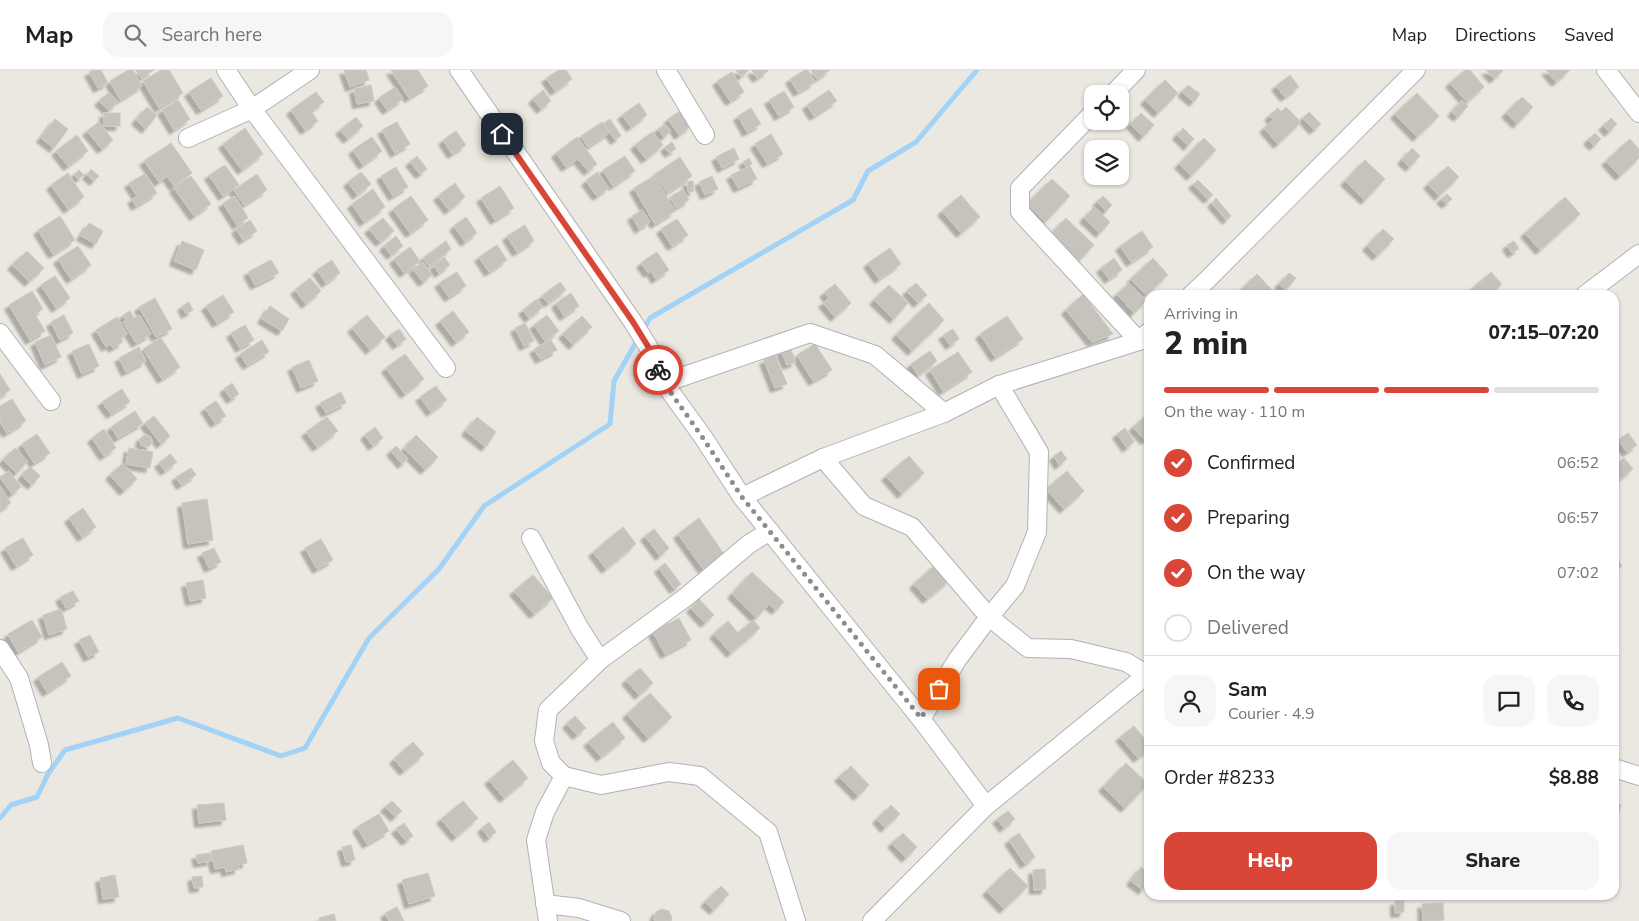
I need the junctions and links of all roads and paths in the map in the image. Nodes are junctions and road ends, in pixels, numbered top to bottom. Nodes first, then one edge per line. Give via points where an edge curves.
1 (226, 70) edge
2 (310, 70) edge
3 (459, 70) edge
4 (666, 70) edge
5 (1136, 70) edge
6 (1416, 70) edge
7 (1606, 70) edge
8 (1122, 85) edge
9 (252, 108) junction
10 (1639, 113) edge
11 (1084, 122) edge
12 (705, 135) dead end
13 (188, 138) dead end
14 (1637, 260) edge
15 (1196, 290) edge
16 (1592, 290) edge
17 (0, 333) edge
18 (1144, 336) edge
19 (446, 368) dead end
20 (664, 383) junction
21 (999, 385) junction
22 (52, 402) dead end
23 (944, 412) junction
24 (823, 458) junction
25 (742, 497) junction
26 (770, 531) junction
27 (531, 538) dead end
28 (989, 616) junction
29 (0, 649) edge
30 (600, 660) junction
31 (1144, 672) edge
32 (1144, 677) edge
33 (921, 718) junction
34 (42, 763) dead end
35 (1619, 770) edge
36 (564, 776) junction
37 (1639, 776) edge
38 (986, 806) junction
39 (545, 904) junction
40 (548, 921) edge
41 (621, 921) edge
42 (796, 921) edge
43 (872, 921) edge

1 - 9 street
2 - 9 street
3 - 20 street via 633,322
4 - 12 street
5 - 8 street
6 - 15 street
7 - 10 street
9 - 13 street
9 - 19 street
11 - 18 street via 1020,188 1020,212
14 - 16 street
17 - 22 street
18 - 21 street
20 - 23 street via 810,333 875,355
20 - 25 street
21 - 23 street
21 - 28 street via 1039,452 1037,532 1015,586
23 - 24 street
24 - 25 street
24 - 28 street via 864,506 912,528
25 - 26 street
26 - 30 street via 748,544 686,597
26 - 33 street
27 - 30 street
28 - 31 street via 1028,648 1071,649 1126,662
28 - 33 street
29 - 34 street via 19,678
30 - 36 street via 548,710 544,741 551,763
32 - 38 street
33 - 38 street
35 - 37 street
36 - 39 street via 545,812 536,840
36 - 42 street via 601,785 669,772 700,776 768,832
38 - 43 street
39 - 40 street
39 - 41 street via 579,908

